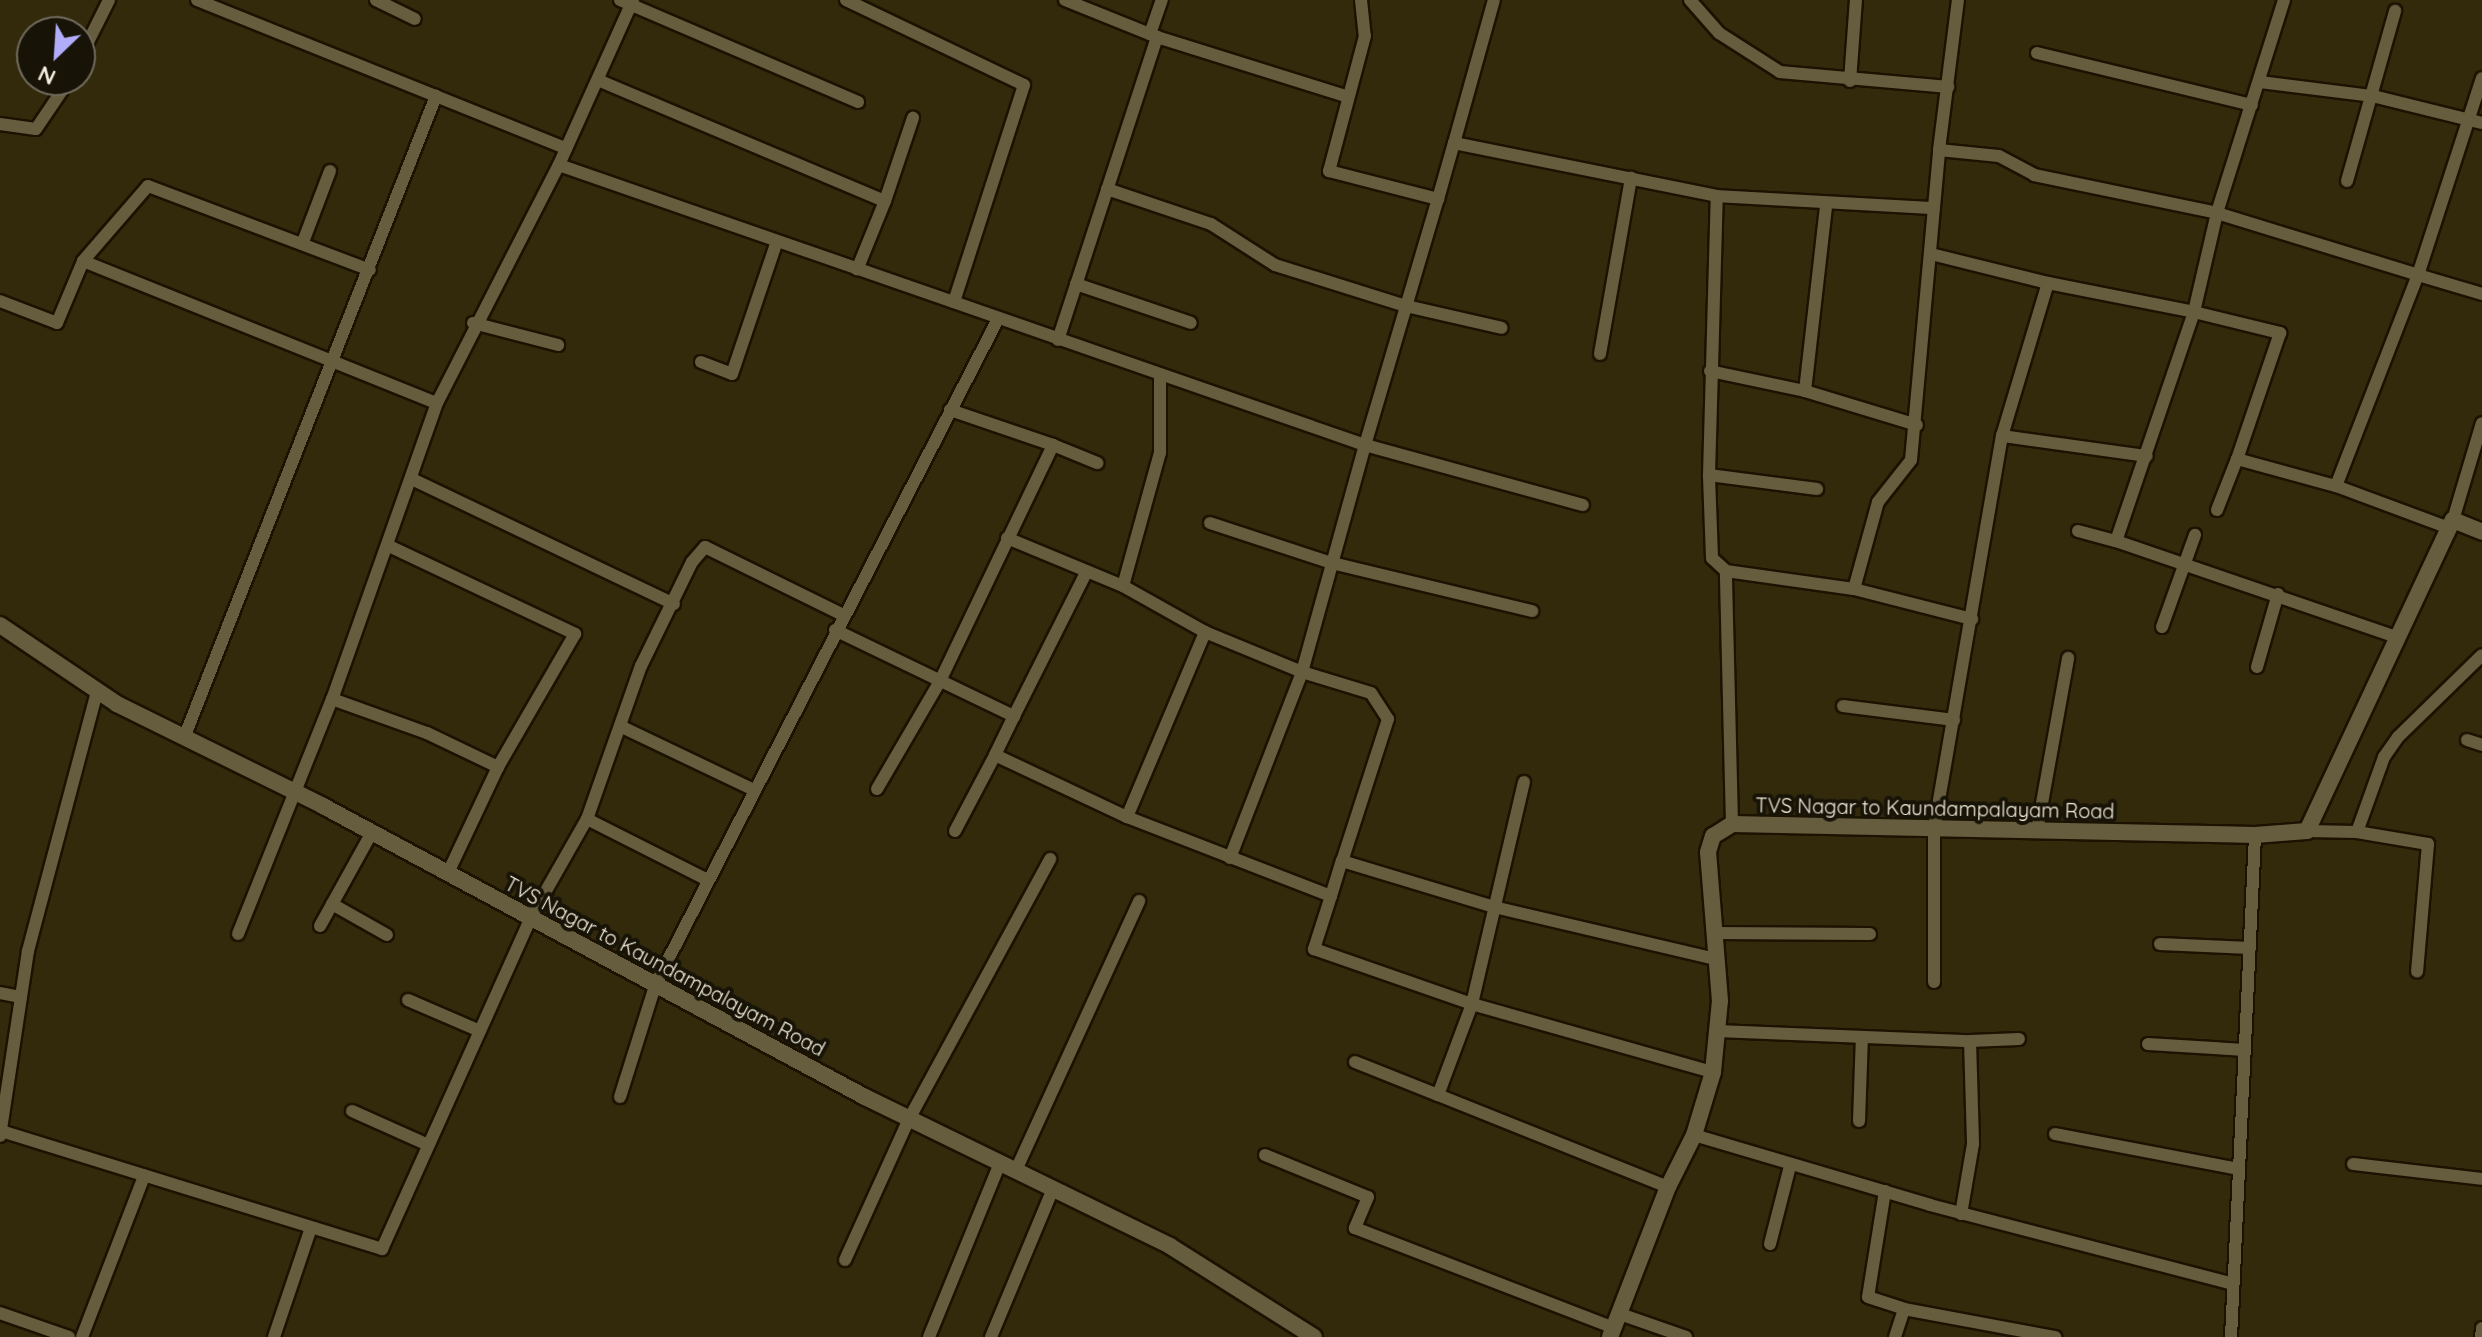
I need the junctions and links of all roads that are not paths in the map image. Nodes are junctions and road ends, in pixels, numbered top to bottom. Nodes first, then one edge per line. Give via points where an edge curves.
1 (109, 0) edge
2 (197, 0) edge
3 (376, 0) edge
4 (846, 0) edge
5 (1065, 0) edge
6 (1162, 0) edge
7 (1361, 0) edge
8 (1494, 0) edge
9 (1690, 0) edge
10 (1856, 0) edge
11 (1958, 0) edge
12 (2284, 0) edge
13 (628, 2) edge
14 (2395, 11) dead end
15 (415, 19) dead end
16 (96, 26) edge
17 (1153, 35) junction
18 (2037, 53) dead end
19 (2482, 78) edge
20 (598, 80) junction
21 (1850, 81) junction
22 (2260, 82) junction
23 (1948, 87) junction
24 (58, 96) edge
25 (436, 96) junction
26 (2373, 96) junction
27 (1348, 97) junction
28 (858, 102) dead end
29 (2252, 105) junction
30 (913, 118) dead end
31 (2476, 121) edge
32 (0, 124) edge
33 (1454, 143) junction
34 (566, 148) junction
35 (1939, 150) junction
36 (559, 165) junction
37 (330, 171) dead end
38 (1631, 178) junction
39 (2347, 181) dead end
40 (1107, 189) junction
41 (1717, 196) junction
42 (1438, 199) junction
43 (885, 201) junction
44 (1826, 206) junction
45 (1934, 208) junction
46 (2217, 213) junction
47 (777, 241) junction
48 (303, 242) junction
49 (1931, 254) junction
50 (83, 261) junction
51 (370, 270) junction
52 (857, 270) junction
53 (2418, 275) junction
54 (2048, 283) junction
55 (1076, 284) junction
56 (2482, 294) edge
57 (0, 301) edge
58 (954, 302) junction
59 (1406, 306) junction
60 (2194, 312) junction
61 (998, 319) junction
62 (473, 323) junction
63 (1191, 323) dead end
64 (1502, 328) dead end
65 (1058, 340) junction
66 (558, 345) dead end
67 (1600, 354) dead end
68 (335, 361) junction
69 (701, 362) dead end
70 (1710, 371) junction
71 (1160, 375) junction
72 (1805, 391) junction
73 (437, 403) junction
74 (950, 410) junction
75 (2482, 423) edge
76 (1917, 425) junction
77 (2002, 436) junction
78 (1053, 445) junction
79 (1365, 445) junction
80 (2147, 456) junction
81 (2237, 459) junction
82 (1097, 463) dead end
83 (1709, 475) junction
84 (414, 480) junction
85 (2336, 486) junction
86 (1817, 489) dead end
87 (1583, 505) dead end
88 (2217, 510) dead end
89 (1210, 523) dead end
90 (2451, 524) junction
91 (2078, 531) dead end
92 (2482, 532) edge
93 (2195, 535) dead end
94 (1007, 538) junction
95 (2116, 541) junction
96 (389, 546) junction
97 (2186, 561) junction
98 (1332, 563) junction
99 (1087, 571) junction
100 (1726, 571) junction
101 (1123, 586) junction
102 (1854, 589) junction
103 (2278, 594) junction
104 (674, 604) junction
105 (1532, 611) dead end
106 (843, 615) junction
107 (1972, 619) junction
108 (0, 625) edge
109 (2162, 627) dead end
110 (835, 630) junction
111 (1205, 632) junction
112 (2399, 638) junction
113 (2482, 655) edge
114 (2068, 658) dead end
115 (2257, 667) dead end
116 (1302, 672) junction
117 (940, 681) junction
118 (97, 691) junction
119 (332, 699) junction
120 (1843, 706) dead end
121 (1014, 716) junction
122 (1954, 720) junction
123 (622, 727) junction
124 (184, 738) junction
125 (2467, 740) dead end
126 (2482, 745) edge
127 (995, 755) junction
128 (498, 767) junction
129 (1524, 782) dead end
130 (877, 789) dead end
131 (291, 790) junction
132 (754, 790) junction
133 (1127, 817) junction
134 (587, 819) junction
135 (1732, 824) junction
136 (1934, 829) junction
137 (955, 831) dead end
138 (2037, 831) junction
139 (2307, 831) junction
140 (372, 832) junction
141 (2357, 832) junction
142 (2255, 835) junction
143 (1230, 858) junction
144 (1050, 859) dead end
145 (1342, 861) junction
146 (448, 873) junction
147 (708, 880) junction
148 (1331, 896) junction
149 (1139, 901) dead end
150 (332, 904) junction
151 (1494, 907) junction
152 (531, 917) junction
153 (320, 926) dead end
154 (1714, 933) junction
155 (238, 934) dead end
156 (1870, 934) dead end
157 (387, 935) dead end
158 (2160, 944) dead end
159 (2250, 948) junction
160 (1716, 959) junction
161 (2417, 972) dead end
162 (1934, 982) dead end
163 (656, 983) junction
164 (0, 993) edge
165 (21, 997) junction
166 (408, 1000) dead end
167 (1472, 1004) junction
168 (480, 1031) junction
169 (1717, 1031) junction
170 (1862, 1037) junction
171 (2019, 1039) dead end
172 (1970, 1041) junction
173 (2148, 1044) dead end
174 (2245, 1050) junction
175 (1355, 1062) dead end
176 (1713, 1072) junction
177 (1438, 1095) junction
178 (620, 1097) dead end
179 (352, 1111) dead end
180 (909, 1119) junction
181 (1859, 1121) dead end
182 (0, 1134) edge
183 (2055, 1134) dead end
184 (1694, 1135) junction
185 (428, 1145) junction
186 (1265, 1155) dead end
187 (2353, 1164) dead end
188 (1790, 1166) junction
189 (1008, 1167) junction
190 (2239, 1169) junction
191 (144, 1176) junction
192 (2482, 1179) edge
193 (1668, 1187) junction
194 (1053, 1189) junction
195 (1885, 1191) junction
196 (1961, 1214) junction
197 (311, 1228) junction
198 (1770, 1244) dead end
199 (845, 1260) dead end
200 (2233, 1284) junction
201 (1904, 1309) junction
202 (0, 1313) edge
203 (1614, 1326) edge
204 (2482, 1328) edge
205 (1295, 1333) edge
206 (69, 1337) edge
207 (82, 1337) edge
208 (274, 1337) edge
209 (929, 1337) edge
210 (991, 1337) edge
211 (1314, 1337) edge
212 (1686, 1337) edge
213 (1895, 1337) edge
214 (2055, 1337) edge
215 (2231, 1337) edge
216 (2481, 1337) edge

1 - 16 street
2 - 25 street
3 - 15 street
4 - 58 street via 1024,85
5 - 17 street
6 - 17 street
7 - 27 street via 1365,36
8 - 33 street
9 - 21 street via 1719,33 1780,72
10 - 21 street
11 - 23 street
12 - 22 street
13 - 20 street
13 - 28 street
14 - 26 street
17 - 27 street
17 - 40 street
18 - 29 street
19 - 31 street
20 - 34 street
20 - 43 street
21 - 23 street
22 - 26 street
22 - 29 street
23 - 35 street
24 - 32 street via 36,129
25 - 34 street
25 - 51 street
26 - 31 street
26 - 39 street
27 - 42 street via 1329,171
29 - 46 street
30 - 43 street
31 - 53 street
33 - 38 street
33 - 42 street
34 - 36 street
35 - 45 street
35 - 46 street via 1999,156 2034,175
36 - 47 street
36 - 62 street
37 - 48 street
38 - 41 street
38 - 67 street
40 - 55 street
40 - 59 street via 1211,224 1275,265
41 - 44 street
41 - 70 street
42 - 59 street
43 - 52 street
44 - 45 street
44 - 72 street
45 - 49 street
46 - 53 street
46 - 60 street
47 - 52 street
47 - 69 street via 732,374
48 - 50 street via 148,186
48 - 51 street
49 - 54 street
49 - 76 street
50 - 57 street via 57,323
50 - 68 street
51 - 68 street
52 - 58 street
53 - 56 street
53 - 85 street
54 - 60 street
54 - 77 street
55 - 63 street
55 - 65 street
58 - 61 street
59 - 64 street
59 - 79 street
60 - 80 street
60 - 81 street via 2280,333
61 - 65 street
61 - 74 street
62 - 66 street
62 - 73 street
65 - 71 street
68 - 73 street
68 - 124 street
70 - 72 street
70 - 83 street
71 - 79 street
71 - 101 street via 1160,453
72 - 76 street
73 - 84 street
74 - 78 street
74 - 106 street
75 - 90 street
76 - 102 street via 1911,460 1878,502
77 - 80 street
77 - 107 street
78 - 82 street
78 - 94 street
79 - 87 street
79 - 98 street
80 - 95 street
81 - 85 street
81 - 88 street
83 - 86 street
83 - 100 street via 1712,558
84 - 96 street
84 - 104 street
85 - 90 street
89 - 98 street
90 - 92 street
90 - 112 street
91 - 95 street
93 - 97 street
94 - 99 street
94 - 117 street
95 - 97 street
96 - 119 street
96 - 128 street via 575,634
97 - 103 street
97 - 109 street
98 - 105 street
98 - 116 street
99 - 101 street
99 - 121 street
100 - 102 street
100 - 135 street
101 - 111 street
102 - 107 street
103 - 112 street
103 - 115 street
104 - 106 street via 705,547
104 - 123 street via 641,666
106 - 110 street
107 - 122 street
108 - 118 street, TVS Nagar to Kaundampalayam Road
110 - 117 street
110 - 132 street
111 - 116 street
111 - 133 street
112 - 139 street
113 - 141 street via 2398,737 2384,757
114 - 138 street
116 - 143 street
116 - 145 street via 1371,693 1388,719
117 - 121 street
117 - 130 street
118 - 124 street, TVS Nagar to Kaundampalayam Road
118 - 165 street via 28,951
119 - 128 street via 427,733
119 - 131 street
120 - 122 street
121 - 127 street
122 - 136 street
123 - 132 street
123 - 134 street
124 - 131 street, TVS Nagar to Kaundampalayam Road
125 - 126 street
127 - 133 street
127 - 137 street
128 - 146 street
129 - 151 street
131 - 140 street, TVS Nagar to Kaundampalayam Road
131 - 155 street
132 - 147 street
133 - 143 street
134 - 147 street
134 - 152 street
135 - 136 street, TVS Nagar to Kaundampalayam Road
135 - 154 street, TVS Nagar to Kaundampalayam Road via 1713,836 1708,852
136 - 138 street, TVS Nagar to Kaundampalayam Road
136 - 162 street
138 - 142 street, TVS Nagar to Kaundampalayam Road
139 - 141 street
139 - 142 street, TVS Nagar to Kaundampalayam Road
140 - 146 street, TVS Nagar to Kaundampalayam Road
140 - 150 street
141 - 161 street via 2428,844
142 - 159 street
143 - 148 street
144 - 180 street
145 - 148 street
145 - 151 street
146 - 152 street, TVS Nagar to Kaundampalayam Road
147 - 163 street
148 - 167 street via 1314,949
149 - 189 street
150 - 153 street
150 - 157 street
151 - 160 street
151 - 167 street
152 - 163 street, TVS Nagar to Kaundampalayam Road
152 - 168 street
154 - 156 street
154 - 160 street, TVS Nagar to Kaundampalayam Road
158 - 159 street
159 - 174 street
160 - 169 street, TVS Nagar to Kaundampalayam Road
163 - 178 street
163 - 180 street, TVS Nagar to Kaundampalayam Road
164 - 165 street
165 - 182 street
166 - 168 street
167 - 176 street
167 - 177 street
168 - 185 street
169 - 170 street
169 - 176 street, TVS Nagar to Kaundampalayam Road
170 - 172 street
170 - 181 street
171 - 172 street
172 - 196 street via 1973,1144
173 - 174 street
174 - 190 street
175 - 177 street
176 - 184 street, TVS Nagar to Kaundampalayam Road
177 - 193 street
179 - 185 street
180 - 189 street, TVS Nagar to Kaundampalayam Road
180 - 199 street
182 - 191 street
183 - 190 street
184 - 188 street
184 - 193 street, TVS Nagar to Kaundampalayam Road
185 - 197 street via 382,1249
186 - 203 street via 1368,1197 1355,1228
187 - 192 street
188 - 195 street
188 - 198 street
189 - 194 street, TVS Nagar to Kaundampalayam Road
189 - 209 street
190 - 200 street
191 - 197 street
191 - 207 street
193 - 203 street, TVS Nagar to Kaundampalayam Road
194 - 205 street, TVS Nagar to Kaundampalayam Road via 1170,1246
194 - 210 street
195 - 196 street
195 - 201 street via 1868,1297
196 - 200 street
197 - 208 street
200 - 215 street
201 - 213 street
201 - 214 street
202 - 206 street
203 - 212 street
204 - 216 street
205 - 211 street, TVS Nagar to Kaundampalayam Road

